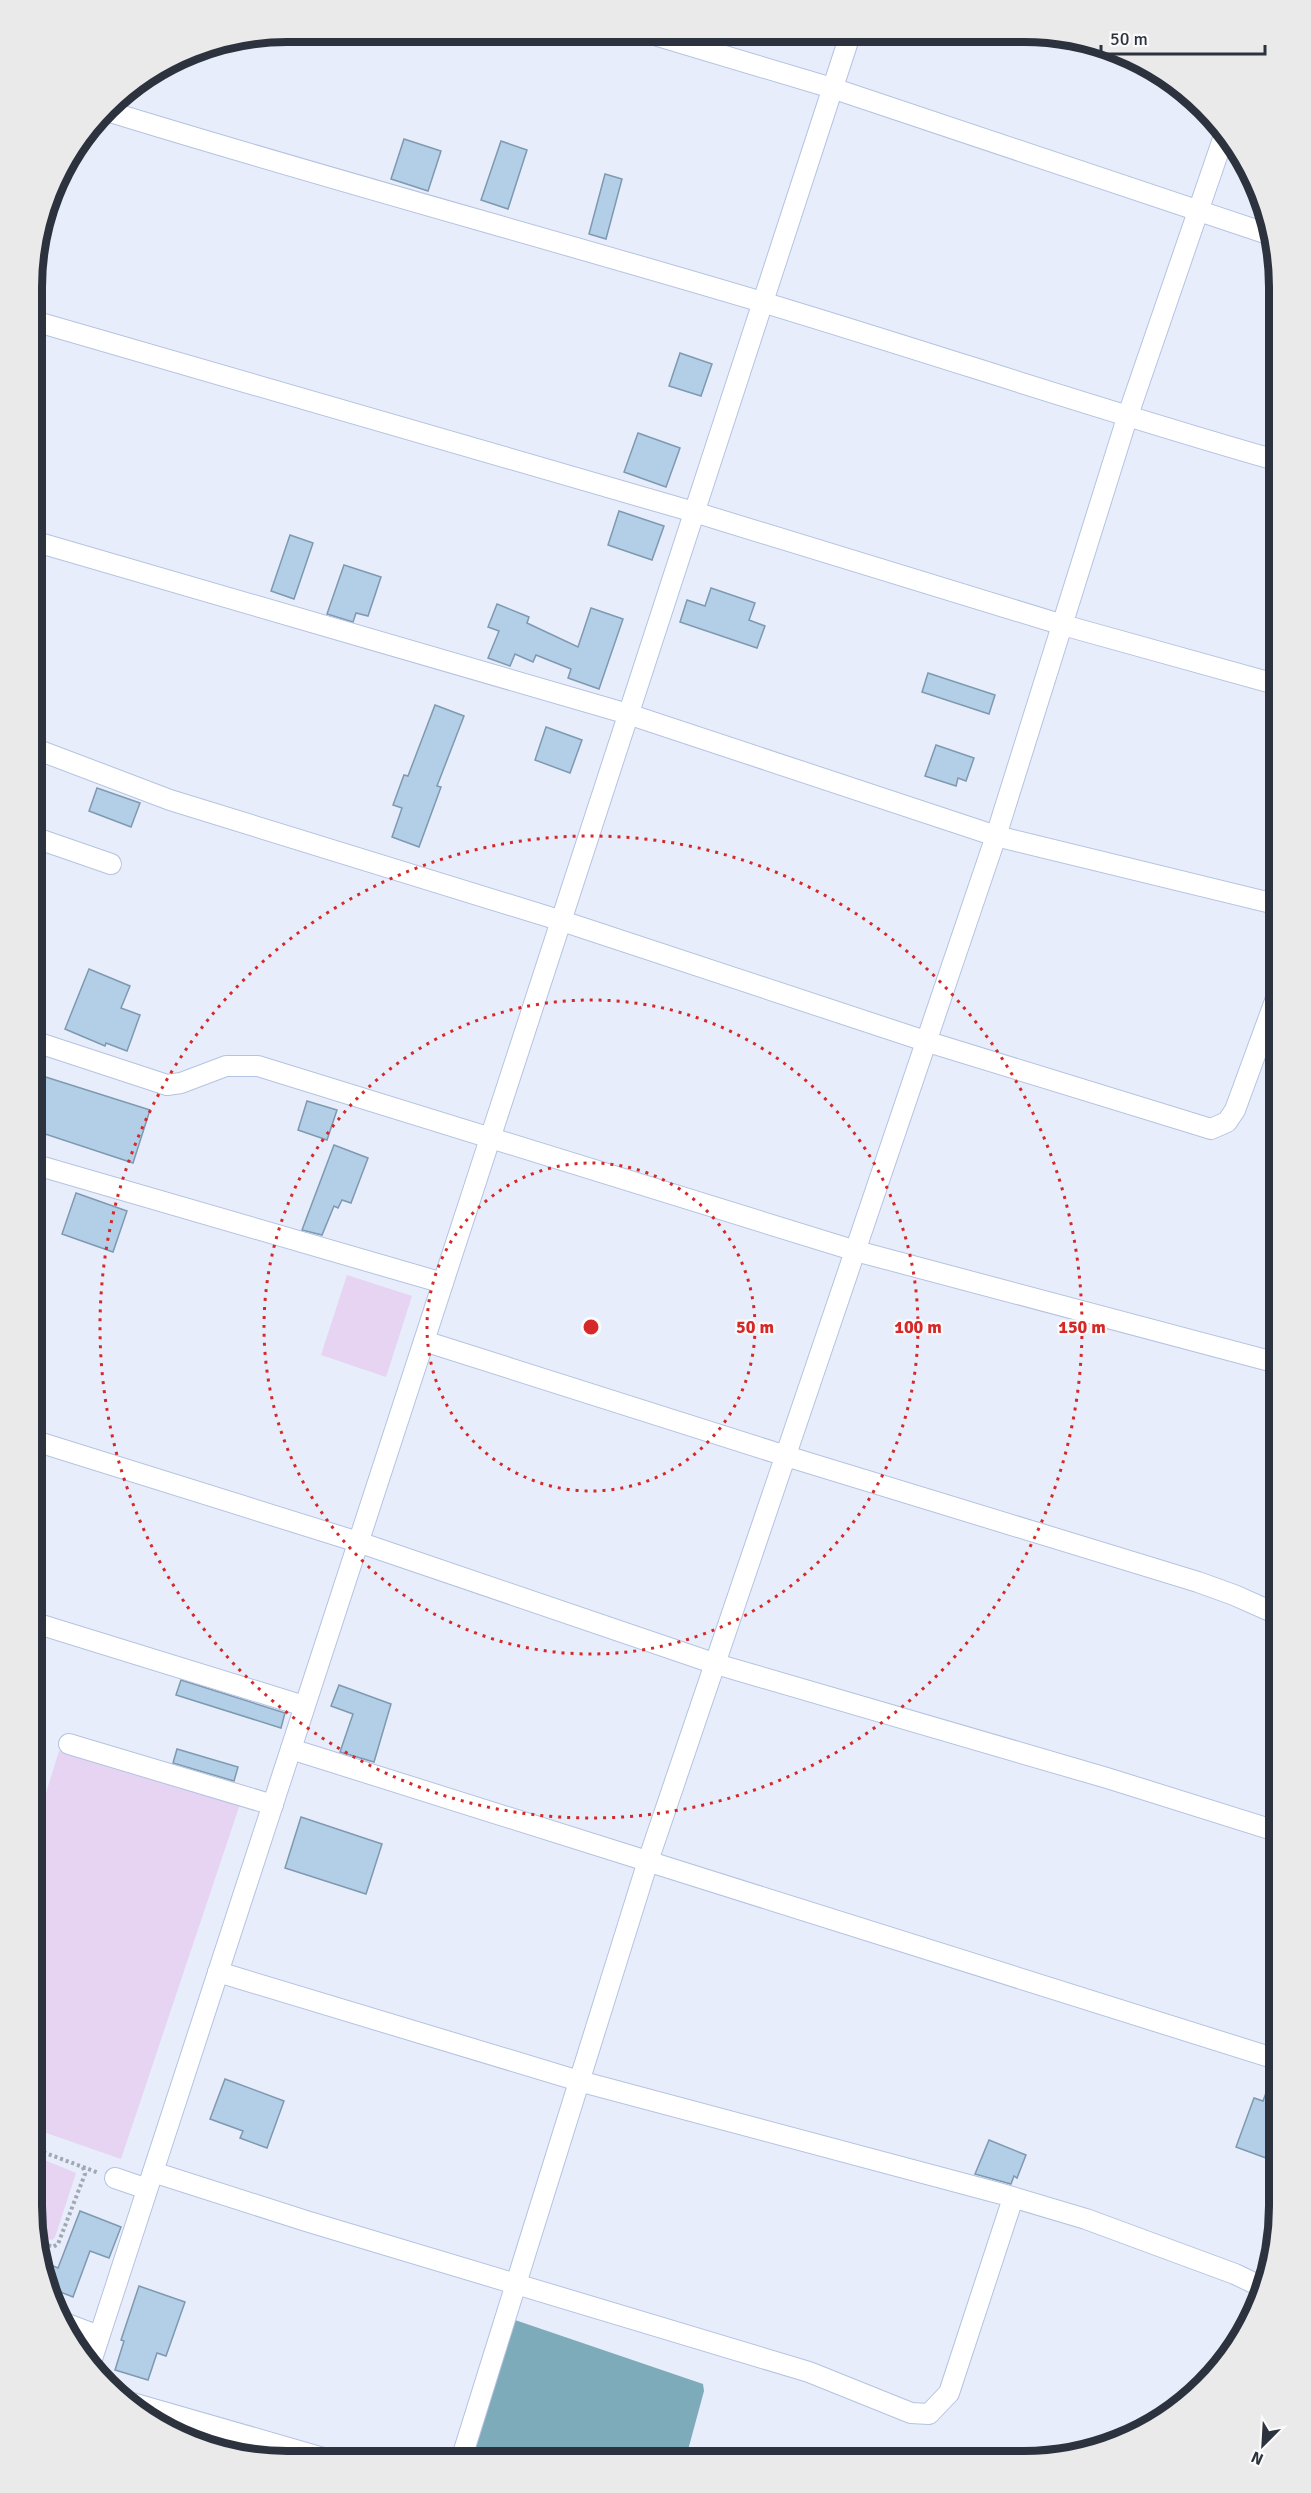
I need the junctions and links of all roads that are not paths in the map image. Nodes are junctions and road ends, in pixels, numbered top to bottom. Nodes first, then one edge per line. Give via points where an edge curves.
1 (678, 42) edge
2 (848, 42) edge
3 (832, 88) junction
4 (114, 114) edge
5 (1222, 143) edge
6 (1199, 210) junction
7 (1263, 232) edge
8 (762, 303) junction
9 (42, 323) edge
10 (1127, 418) junction
11 (1269, 458) edge
12 (694, 512) junction
13 (42, 544) edge
14 (1063, 625) junction
15 (1269, 682) edge
16 (628, 714) junction
17 (42, 751) edge
18 (996, 836) junction
19 (42, 840) edge
20 (111, 864) dead end
21 (1269, 903) edge
22 (562, 921) junction
23 (1269, 1017) edge
24 (925, 1041) junction
25 (42, 1044) edge
26 (490, 1138) junction
27 (42, 1167) edge
28 (855, 1251) junction
29 (442, 1283) junction
30 (424, 1341) junction
31 (1269, 1361) edge
32 (42, 1443) edge
33 (786, 1456) junction
34 (358, 1542) junction
35 (1269, 1611) edge
36 (42, 1625) edge
37 (716, 1664) junction
38 (304, 1706) junction
39 (69, 1744) dead end
40 (291, 1749) junction
41 (273, 1805) junction
42 (1269, 1829) edge
43 (648, 1861) junction
44 (218, 1972) junction
45 (1269, 2057) edge
46 (579, 2081) junction
47 (115, 2178) dead end
48 (150, 2180) junction
49 (1013, 2198) junction
50 (1256, 2284) edge
51 (515, 2285) junction
52 (74, 2327) edge
53 (99, 2336) junction
54 (93, 2355) edge
55 (148, 2407) edge
56 (299, 2451) edge
57 (464, 2451) edge

1 - 3 street
2 - 3 street
3 - 6 street
3 - 8 street
4 - 8 street
5 - 6 street
6 - 7 street
6 - 10 street
8 - 10 street
8 - 12 street
9 - 12 street
10 - 11 street
10 - 14 street
12 - 14 street
12 - 16 street
13 - 16 street
14 - 15 street
14 - 18 street
16 - 18 street
16 - 22 street
17 - 22 street via 170,800
18 - 21 street
18 - 24 street
19 - 20 street
22 - 24 street
22 - 26 street
23 - 24 street via 1235,1110 1227,1122 1211,1129
24 - 28 street
25 - 26 street via 167,1084 181,1083 226,1066 258,1066
26 - 28 street
26 - 29 street
27 - 29 street
28 - 31 street
28 - 33 street
29 - 30 street
30 - 33 street
30 - 34 street
32 - 34 street
33 - 35 street via 1198,1582
33 - 37 street
34 - 37 street
34 - 38 street
36 - 38 street
37 - 42 street
37 - 43 street
38 - 40 street
39 - 41 street
40 - 41 street
40 - 43 street
41 - 44 street
43 - 45 street
43 - 46 street
44 - 46 street
44 - 48 street
46 - 49 street
46 - 51 street
47 - 48 street
48 - 51 street
48 - 53 street
49 - 50 street via 1086,2219
49 - 51 street via 949,2393 929,2414 911,2413 809,2372
51 - 57 street
52 - 53 street
53 - 54 street
55 - 56 street

